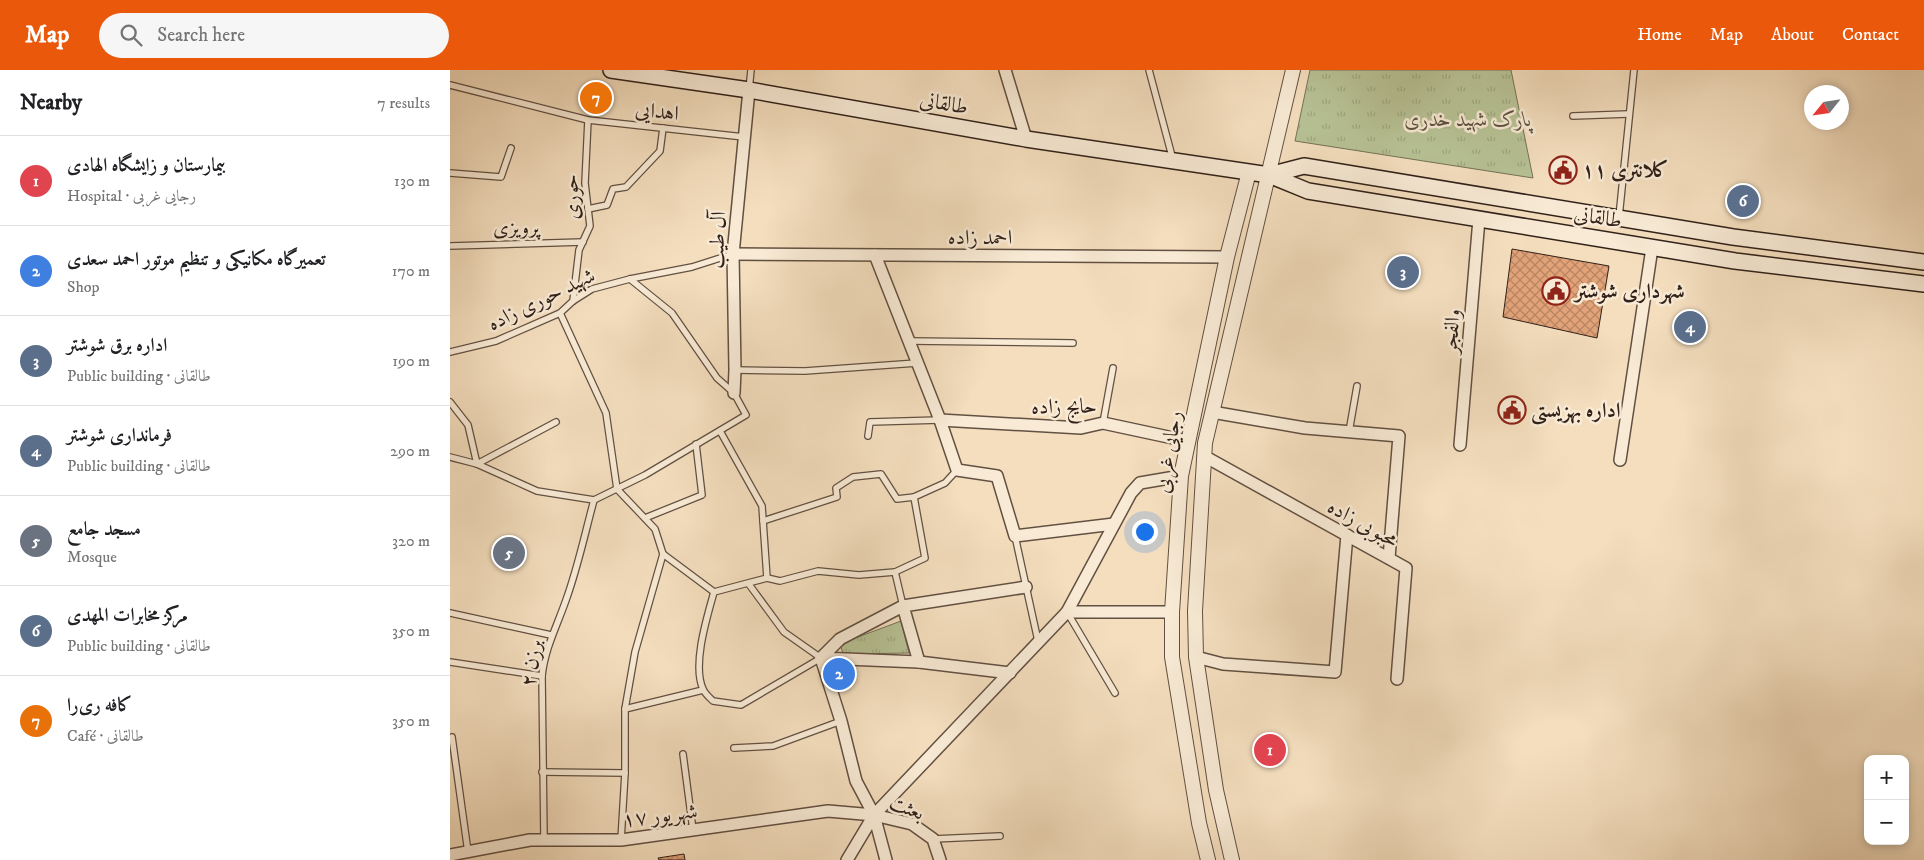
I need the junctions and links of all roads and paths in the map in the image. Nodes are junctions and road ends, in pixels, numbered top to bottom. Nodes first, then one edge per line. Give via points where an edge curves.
1 (611, 70) edge
2 (751, 70) edge
3 (1005, 70) edge
4 (1149, 70) edge
5 (1293, 70) edge
6 (1634, 70) edge
7 (677, 75) edge
8 (450, 85) edge
9 (749, 90) junction
10 (1628, 114) junction
11 (1573, 116) dead end
12 (588, 120) junction
13 (662, 128) junction
14 (744, 137) junction
15 (1026, 139) junction
16 (511, 148) dead end
17 (1173, 161) junction
18 (1249, 172) junction
19 (450, 173) edge
20 (1269, 176) junction
21 (588, 209) junction
22 (1619, 218) junction
23 (1479, 219) junction
24 (582, 242) junction
25 (450, 246) edge
26 (1652, 248) junction
27 (733, 254) junction
28 (875, 255) junction
29 (1227, 257) junction
30 (1924, 262) edge
31 (630, 278) junction
32 (1924, 284) edge
33 (573, 301) junction
34 (560, 313) junction
35 (909, 340) junction
36 (1073, 343) dead end
37 (450, 352) edge
38 (917, 363) junction
39 (1113, 368) dead end
40 (735, 370) junction
41 (1357, 386) dead end
42 (734, 393) junction
43 (450, 402) edge
44 (1212, 412) junction
45 (940, 420) junction
46 (556, 422) dead end
47 (1103, 422) junction
48 (720, 431) junction
49 (1350, 432) junction
50 (868, 436) dead end
51 (1187, 441) junction
52 (696, 444) junction
53 (1460, 445) dead end
54 (1204, 456) junction
55 (450, 457) edge
56 (1620, 460) dead end
57 (477, 464) junction
58 (957, 470) junction
59 (1181, 476) junction
60 (617, 489) junction
61 (914, 497) junction
62 (594, 500) junction
63 (645, 518) junction
64 (763, 520) junction
65 (1114, 524) junction
66 (1347, 535) junction
67 (1015, 536) junction
68 (663, 554) junction
69 (1389, 558) junction
70 (895, 572) junction
71 (767, 578) junction
72 (748, 583) junction
73 (1026, 587) junction
74 (714, 592) junction
75 (903, 606) junction
76 (1067, 612) junction
77 (1172, 612) junction
78 (450, 613) edge
79 (551, 635) junction
80 (1039, 643) junction
81 (1172, 657) junction
82 (1196, 657) junction
83 (820, 658) junction
84 (450, 662) edge
85 (919, 662) junction
86 (1010, 673) junction
87 (542, 676) junction
88 (1396, 679) dead end
89 (703, 690) junction
90 (1115, 693) dead end
91 (625, 710) junction
92 (842, 721) junction
93 (452, 737) dead end
94 (734, 748) dead end
95 (683, 754) dead end
96 (542, 772) junction
97 (626, 773) junction
98 (874, 815) junction
99 (693, 830) junction
100 (1000, 836) dead end
101 (544, 839) junction
102 (933, 839) junction
103 (621, 840) junction
104 (468, 852) junction
105 (450, 855) edge
106 (847, 860) edge
107 (886, 860) edge
108 (940, 860) edge
109 (1208, 860) edge
110 (1232, 860) edge

1 - 7 main road, طالقانی
2 - 9 lane
3 - 15 street
4 - 17 lane
5 - 20 street, رجایی غربی
6 - 10 lane
7 - 9 main road, طالقانی
8 - 12 lane, اهدایی
9 - 14 street, آل طیب
9 - 15 main road, طالقانی
10 - 11 lane
10 - 22 lane
12 - 13 lane, اهدایی
12 - 21 lane, حوری via 585,183
13 - 14 lane, اهدایی
13 - 21 lane via 660,150 626,187 613,189 607,205
14 - 27 street, آل طیب
15 - 17 main road, طالقانی
16 - 19 lane via 501,177
17 - 18 main road, طالقانی
18 - 20 main road, طالقانی
18 - 29 street, رجایی غربی
20 - 22 main road, طالقانی via 1304,166
20 - 23 main road, طالقانی via 1308,191
20 - 44 street, رجایی غربی
21 - 24 lane, حوری via 590,226
22 - 30 main road, طالقانی via 1733,237
23 - 26 main road, طالقانی
23 - 53 street, والفجر
24 - 25 lane, پرویزی
24 - 33 lane, حوری
26 - 32 main road, طالقانی
26 - 56 street
27 - 28 street, احمد زاده
27 - 31 lane, شهید حوری زاده
27 - 40 street, آل طیب
28 - 29 street, احمد زاده
28 - 35 street
29 - 51 street, رجایی غربی
31 - 33 lane, شهید حوری زاده via 592,289
31 - 42 lane via 672,312 717,378
33 - 34 lane, شهید حوری زاده
34 - 37 lane, شهید حوری زاده via 496,341
34 - 60 lane via 606,413
35 - 36 lane
35 - 38 street
38 - 40 lane via 805,371
38 - 45 street
39 - 47 lane
40 - 42 street, آل طیب
41 - 49 lane
42 - 48 lane via 746,416
43 - 57 lane via 468,425
44 - 49 street
44 - 54 street, رجایی غربی
45 - 47 street, حایج زاده via 1080,428
45 - 50 lane via 870,422
45 - 58 street
46 - 57 lane
47 - 51 street, حایج زاده
48 - 52 lane
48 - 64 lane via 762,506
49 - 69 street via 1399,436
51 - 59 street, رجایی غربی
52 - 60 lane
52 - 63 lane via 702,495
54 - 66 street, محبوبی زاده
54 - 82 street, رجایی غربی via 1195,611
55 - 57 lane
57 - 62 lane via 537,491
58 - 61 lane via 945,483
58 - 67 street via 997,476
59 - 65 street via 1140,483
59 - 77 street, رجایی غربی
60 - 62 lane
60 - 63 lane
61 - 64 lane via 897,499 881,474 853,477 836,488 838,497
61 - 70 lane via 925,558
62 - 79 lane, برزن ۲ via 566,599
63 - 68 lane via 656,529
64 - 71 lane
65 - 67 street
65 - 76 street
66 - 69 street, محبوبی زاده
66 - 82 street via 1335,672 1223,664
67 - 73 lane
68 - 74 lane
68 - 91 lane via 635,652
69 - 88 street, محبوبی زاده via 1406,568
70 - 71 lane via 859,575 818,571 780,581
70 - 75 lane
71 - 72 lane
72 - 74 lane
72 - 83 lane via 784,632
73 - 75 street
73 - 80 lane
74 - 89 lane via 702,638 699,674
75 - 83 street via 840,639
75 - 85 street
76 - 77 street
76 - 80 street
76 - 90 lane
77 - 81 street, رجایی غربی
78 - 79 lane
79 - 87 lane, برزن ۲
80 - 86 street
81 - 82 street
81 - 109 street, رجایی غربی
82 - 110 street, رجایی غربی via 1216,790
83 - 85 street
83 - 89 lane via 741,705 713,701
83 - 92 street
84 - 87 lane
85 - 86 street
86 - 98 street
87 - 96 lane, برزن ۲
89 - 91 lane
91 - 97 lane
92 - 94 lane via 773,746
92 - 98 street via 856,781
93 - 104 lane
95 - 99 lane
96 - 97 lane
96 - 101 lane, برزن ۲
97 - 103 lane
98 - 99 street, ۱۷ شهریور via 828,811
98 - 102 street, بعثت via 912,824
98 - 106 street
98 - 107 street
99 - 103 street, ۱۷ شهریور
100 - 102 lane
101 - 103 street, ۱۷ شهریور
101 - 104 street, ۱۷ شهریور
102 - 108 street, بعثت
104 - 105 street, ۱۷ شهریور

